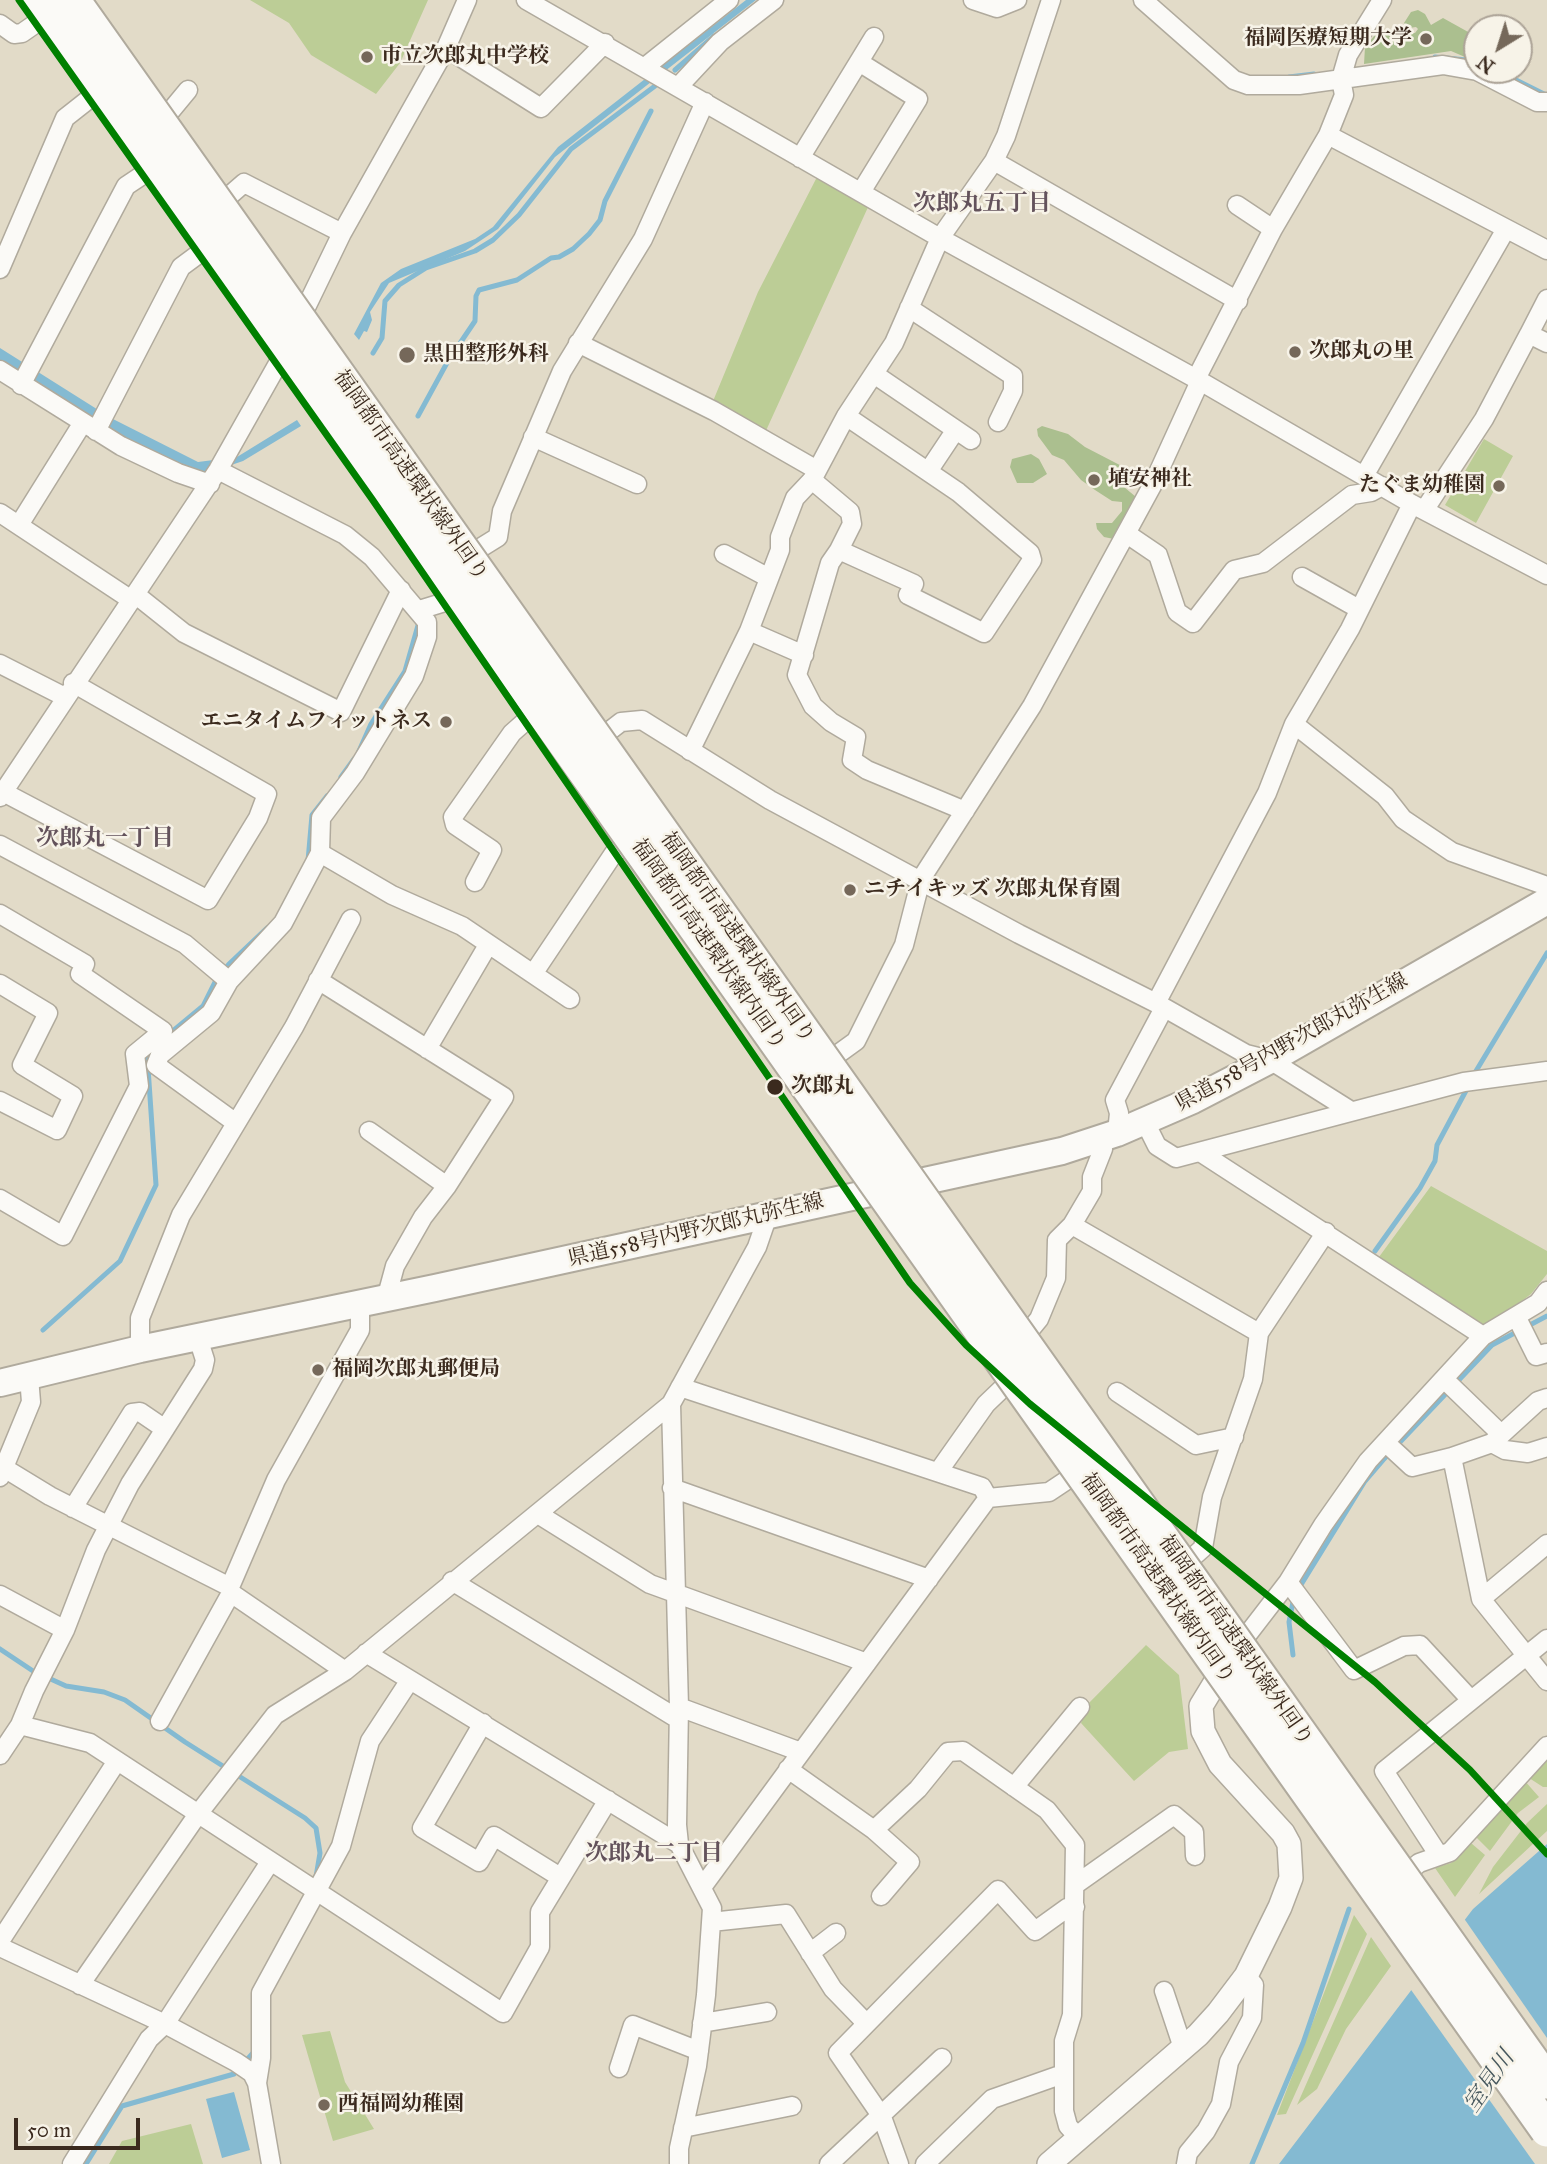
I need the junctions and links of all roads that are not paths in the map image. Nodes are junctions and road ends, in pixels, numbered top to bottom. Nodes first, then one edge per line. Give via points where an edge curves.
1 (73, 0) edge
2 (467, 0) edge
3 (526, 0) edge
4 (729, 0) edge
5 (774, 0) edge
6 (973, 0) edge
7 (1017, 0) edge
8 (1051, 0) edge
9 (1143, 0) edge
10 (1382, 0) edge
11 (42, 8) edge
12 (0, 24) edge
13 (874, 37) dead end
14 (605, 43) junction
15 (446, 48) junction
16 (859, 62) junction
17 (645, 67) junction
18 (1342, 79) junction
19 (678, 87) junction
20 (188, 90) dead end
21 (98, 92) dead end
22 (705, 102) junction
23 (1547, 102) edge
24 (164, 120) dead end
25 (1328, 135) junction
26 (800, 158) junction
27 (994, 161) junction
28 (153, 168) dead end
29 (861, 192) junction
30 (222, 204) dead end
31 (1237, 205) dead end
32 (1273, 229) junction
33 (1506, 229) junction
34 (342, 233) junction
35 (940, 238) junction
36 (208, 247) dead end
37 (1547, 250) edge
38 (0, 270) edge
39 (1547, 299) edge
40 (1238, 301) junction
41 (909, 308) junction
42 (1529, 334) junction
43 (578, 343) junction
44 (1547, 343) edge
45 (0, 370) edge
46 (874, 374) junction
47 (1198, 380) junction
48 (21, 385) junction
49 (846, 416) junction
50 (998, 422) dead end
51 (92, 427) junction
52 (533, 437) junction
53 (929, 470) junction
54 (815, 475) junction
55 (1364, 475) junction
56 (214, 477) junction
57 (637, 484) dead end
58 (1382, 486) junction
59 (1419, 506) junction
60 (0, 513) edge
61 (19, 525) junction
62 (1127, 534) junction
63 (839, 550) junction
64 (724, 554) dead end
65 (469, 555) dead end
66 (1547, 575) edge
67 (769, 578) junction
68 (1302, 578) dead end
69 (401, 590) junction
70 (132, 596) junction
71 (458, 598) dead end
72 (1359, 609) junction
73 (419, 610) junction
74 (749, 631) junction
75 (804, 655) junction
76 (0, 664) edge
77 (69, 690) junction
78 (538, 710) dead end
79 (1294, 724) junction
80 (598, 739) dead end
81 (690, 751) junction
82 (1, 794) edge
83 (965, 811) junction
84 (629, 841) dead end
85 (0, 845) edge
86 (320, 853) junction
87 (921, 879) junction
88 (475, 882) dead end
89 (1547, 886) edge
90 (1547, 901) edge
91 (0, 914) edge
92 (351, 919) dead end
93 (488, 945) junction
94 (533, 974) junction
95 (222, 976) junction
96 (318, 980) junction
97 (0, 984) edge
98 (570, 999) dead end
99 (1160, 1006) junction
100 (427, 1049) junction
101 (1270, 1060) junction
102 (827, 1062) dead end
103 (1547, 1071) edge
104 (0, 1101) edge
105 (1351, 1111) junction
106 (1144, 1120) junction
107 (236, 1123) junction
108 (369, 1131) dead end
109 (1109, 1136) junction
110 (1203, 1154) junction
111 (447, 1186) junction
112 (0, 1199) edge
113 (768, 1215) junction
114 (1072, 1225) junction
115 (1326, 1232) junction
116 (1547, 1291) edge
117 (386, 1299) junction
118 (360, 1304) junction
119 (1517, 1318) junction
120 (1259, 1333) junction
121 (1026, 1336) dead end
122 (1483, 1336) junction
123 (198, 1338) junction
124 (140, 1349) junction
125 (1547, 1353) edge
126 (29, 1377) junction
127 (1444, 1379) junction
128 (1009, 1382) dead end
129 (0, 1383) edge
130 (680, 1387) junction
131 (1117, 1392) dead end
132 (1547, 1398) edge
133 (671, 1404) junction
134 (165, 1429) junction
135 (1234, 1437) junction
136 (1496, 1438) junction
137 (1386, 1443) junction
138 (1547, 1447) edge
139 (1452, 1457) junction
140 (2, 1472) edge
141 (938, 1472) junction
142 (1076, 1474) dead end
143 (672, 1488) junction
144 (988, 1498) junction
145 (73, 1508) junction
146 (538, 1514) junction
147 (108, 1526) junction
148 (1547, 1544) edge
149 (1185, 1564) dead end
150 (929, 1579) junction
151 (452, 1581) junction
152 (1288, 1582) junction
153 (231, 1590) junction
154 (0, 1595) edge
155 (676, 1595) junction
156 (1481, 1599) junction
157 (65, 1630) junction
158 (1547, 1639) edge
159 (1241, 1643) joint
160 (366, 1653) junction
161 (1527, 1656) junction
162 (867, 1663) junction
163 (345, 1671) junction
164 (410, 1679) junction
165 (1547, 1681) edge
166 (1471, 1700) junction
167 (1080, 1707) dead end
168 (678, 1713) junction
169 (160, 1721) dead end
170 (483, 1723) junction
171 (20, 1725) junction
172 (1547, 1746) edge
173 (801, 1752) junction
174 (0, 1755) edge
175 (117, 1761) junction
176 (788, 1769) junction
177 (1014, 1787) junction
178 (608, 1800) junction
179 (198, 1814) junction
180 (874, 1830) junction
181 (680, 1844) junction
182 (1438, 1854) junction
183 (1195, 1856) dead end
184 (270, 1862) junction
185 (1407, 1873) dead end
186 (560, 1877) junction
187 (1075, 1885) junction
188 (703, 1886) junction
189 (311, 1889) junction
190 (881, 1896) dead end
191 (1075, 1907) junction
192 (711, 1922) junction
193 (836, 1933) dead end
194 (0, 1941) edge
195 (0, 1947) edge
196 (810, 1953) junction
197 (1246, 1976) junction
198 (80, 1985) junction
199 (1164, 1991) dead end
200 (767, 2012) dead end
201 (702, 2023) junction
202 (866, 2023) junction
203 (165, 2024) junction
204 (1183, 2048) junction
205 (699, 2051) junction
206 (942, 2058) dead end
207 (619, 2068) dead end
208 (1063, 2074) junction
209 (255, 2078) junction
210 (1547, 2082) edge
211 (792, 2106) dead end
212 (882, 2117) junction
213 (683, 2128) junction
214 (1547, 2130) edge
215 (1079, 2138) junction
216 (72, 2164) edge
217 (271, 2164) edge
218 (679, 2164) edge
219 (829, 2164) edge
220 (899, 2164) edge
221 (925, 2164) edge
222 (1049, 2164) edge
223 (1185, 2164) edge

1 - 210 highway, 福岡都市高速環状線外回り, bridge
2 - 15 street
3 - 14 street
4 - 17 street
5 - 19 street via 720,42
6 - 7 street via 998,8
8 - 27 street
9 - 18 street via 1234,80 1248,85 1299,85
10 - 18 street via 1348,55
11 - 12 street via 22,33 14,34
11 - 214 highway, 福岡都市高速環状線内回り, bridge
13 - 16 street
14 - 15 street via 541,108
14 - 17 street
15 - 34 street
16 - 26 street
16 - 29 street via 918,99
17 - 19 street
18 - 23 street via 1443,65 1477,71 1537,102
18 - 25 street via 1344,95
19 - 22 street
20 - 24 street
21 - 38 street via 65,118
22 - 26 street
22 - 43 street via 643,239
25 - 32 street
25 - 33 street
26 - 29 street
27 - 35 street
27 - 40 street
28 - 48 street via 126,186
29 - 35 street
30 - 34 street via 244,183
31 - 32 street
32 - 40 street
33 - 37 street
33 - 55 street
34 - 56 street via 284,353
35 - 41 street
35 - 47 street
36 - 51 street via 181,267 108,408
39 - 42 street
40 - 47 street
41 - 46 street
41 - 50 street via 1013,376 1013,391
42 - 44 street
42 - 59 street via 1484,419
43 - 52 street
43 - 54 street via 714,411
45 - 48 street
46 - 49 street
46 - 53 street via 963,435
47 - 55 street
47 - 62 street
48 - 51 street
49 - 53 street
49 - 54 street
51 - 56 street via 177,474
51 - 61 street
52 - 57 street
52 - 65 street via 502,511 498,537
53 - 63 street via 1030,553 1032,560 984,633 908,595 914,584
54 - 63 street via 850,512 852,524
54 - 67 street via 795,498
55 - 58 street
56 - 69 street via 345,535
56 - 70 street
58 - 59 street
58 - 62 street via 1352,495 1263,563 1234,570 1193,623 1177,612 1158,555
59 - 66 street
59 - 72 street
60 - 61 street
61 - 70 street
62 - 83 street via 1032,706
63 - 75 street via 830,563
64 - 67 street
67 - 74 street
68 - 72 street
69 - 70 street via 341,712 184,633
69 - 73 street
70 - 77 street
71 - 73 street
72 - 79 street
73 - 86 street via 427,622 427,637 414,676 355,773 321,818
74 - 75 street
74 - 81 street
75 - 83 street via 797,675 813,706 856,737 852,760
76 - 77 street
77 - 82 street
77 - 82 street via 267,794 258,818 208,900
78 - 88 street via 512,733 453,817 454,825 492,850
79 - 89 street via 1385,796 1403,819 1452,852
79 - 99 street via 1267,793
80 - 81 street via 621,722 642,720
81 - 87 street via 781,807
83 - 87 street
84 - 94 street via 614,853
85 - 95 street via 185,944
86 - 93 street via 393,895 462,926
86 - 95 street via 283,923
87 - 99 street
87 - 102 street via 904,945 856,1041
90 - 101 main road, 県道558号内野次郎丸弥生線
91 - 112 street via 85,964 80,974 163,1031 135,1054 139,1086 63,1236
92 - 96 street
93 - 94 street
93 - 100 street
94 - 98 street
95 - 107 street via 211,1013 160,1055 156,1065
96 - 100 street
96 - 107 street
97 - 104 street via 48,1013 22,1065 73,1096 57,1130
99 - 101 street via 1246,1054
99 - 109 street via 1115,1100 1119,1112
100 - 111 street via 504,1097
101 - 105 street
101 - 106 main road, 県道558号内野次郎丸弥生線
103 - 105 street via 1471,1081
105 - 110 street
106 - 109 main road, 県道558号内野次郎丸弥生線
106 - 110 street via 1157,1146 1176,1158
107 - 124 street via 181,1215 140,1318
108 - 111 street
109 - 113 main road, 県道558号内野次郎丸弥生線 via 1062,1151
109 - 114 street via 1092,1191
110 - 115 street
111 - 117 street via 395,1266
113 - 117 main road, 県道558号内野次郎丸弥生線
113 - 130 street via 757,1247
114 - 120 street
114 - 121 street via 1057,1240 1056,1278 1039,1319
115 - 120 street
115 - 122 street
116 - 119 street
117 - 118 main road, 県道558号内野次郎丸弥生線
118 - 123 main road, 県道558号内野次郎丸弥生線
118 - 153 street via 359,1330 276,1480
119 - 122 street
119 - 125 street via 1536,1356
120 - 135 street via 1253,1379
122 - 127 street
123 - 124 main road, 県道558号内野次郎丸弥生線
123 - 134 street via 203,1369
124 - 126 main road, 県道558号内野次郎丸弥生線
126 - 129 main road, 県道558号内野次郎丸弥生線
126 - 140 street via 32,1402
127 - 136 street
127 - 137 street
128 - 141 street via 986,1404
130 - 133 street
130 - 141 street
131 - 135 street via 1196,1445
132 - 136 street
133 - 143 street
133 - 146 street
134 - 145 street via 140,1412 132,1413
134 - 147 street
135 - 149 street via 1212,1497 1203,1548
136 - 138 street via 1504,1450 1528,1453
136 - 139 street
137 - 139 street via 1412,1467
137 - 152 street via 1368,1461
139 - 156 street
140 - 145 street
141 - 144 street via 982,1488
142 - 144 street via 1049,1492
143 - 150 street
143 - 155 street
144 - 150 street
145 - 147 street
146 - 151 street
146 - 155 street via 650,1584
147 - 153 street
147 - 157 street
148 - 156 street
150 - 162 street
151 - 160 street
151 - 168 street
152 - 159 street
152 - 166 street via 1354,1670 1404,1646 1420,1645
153 - 163 street
153 - 169 street
154 - 157 street
155 - 162 street
155 - 168 street
156 - 161 street
157 - 171 street
158 - 161 street
159 - 197 street via 1201,1706 1203,1731 1220,1764 1283,1833 1292,1866 1280,1907
160 - 163 street
160 - 164 street
161 - 165 street
161 - 166 street
162 - 173 street
163 - 179 street via 275,1715
164 - 170 street
164 - 189 street via 370,1741 341,1846
166 - 182 street via 1384,1771
167 - 177 street
168 - 173 street
168 - 181 street
170 - 178 street
170 - 186 street via 422,1828 479,1861 494,1836
171 - 174 street
171 - 175 street via 90,1743
172 - 182 street via 1467,1836 1450,1852
173 - 176 street
175 - 179 street
175 - 194 street
176 - 180 street
176 - 188 street
177 - 180 street via 963,1751 948,1752 918,1789
177 - 187 street via 1046,1810 1076,1845
178 - 181 street
178 - 186 street
179 - 184 street
179 - 198 street
180 - 190 street via 910,1862
181 - 188 street
182 - 185 street
183 - 187 street via 1194,1832 1174,1815
184 - 189 street
184 - 203 street
186 - 189 street via 540,1912 540,1947 503,2013
187 - 191 street
188 - 192 street via 712,1908
189 - 209 street via 261,1993 261,2058
191 - 202 street via 1035,1931 998,1890
191 - 208 street via 1072,2015 1064,2041
192 - 196 street via 786,1914
192 - 201 street
193 - 196 street
195 - 198 street
196 - 202 street via 833,1989
197 - 204 street
197 - 223 street via 1254,1985 1252,2018 1229,2062 1220,2104
198 - 203 street
199 - 204 street
200 - 201 street
201 - 205 street
202 - 212 street via 838,2053
203 - 209 street via 236,2062
203 - 216 street via 149,2039
204 - 215 street
205 - 207 street via 633,2025
205 - 213 street
206 - 212 street
208 - 215 street via 1064,2111 1068,2126
208 - 221 street via 992,2099
209 - 217 street
211 - 213 street
212 - 219 street
212 - 220 street
213 - 218 street
215 - 222 street

